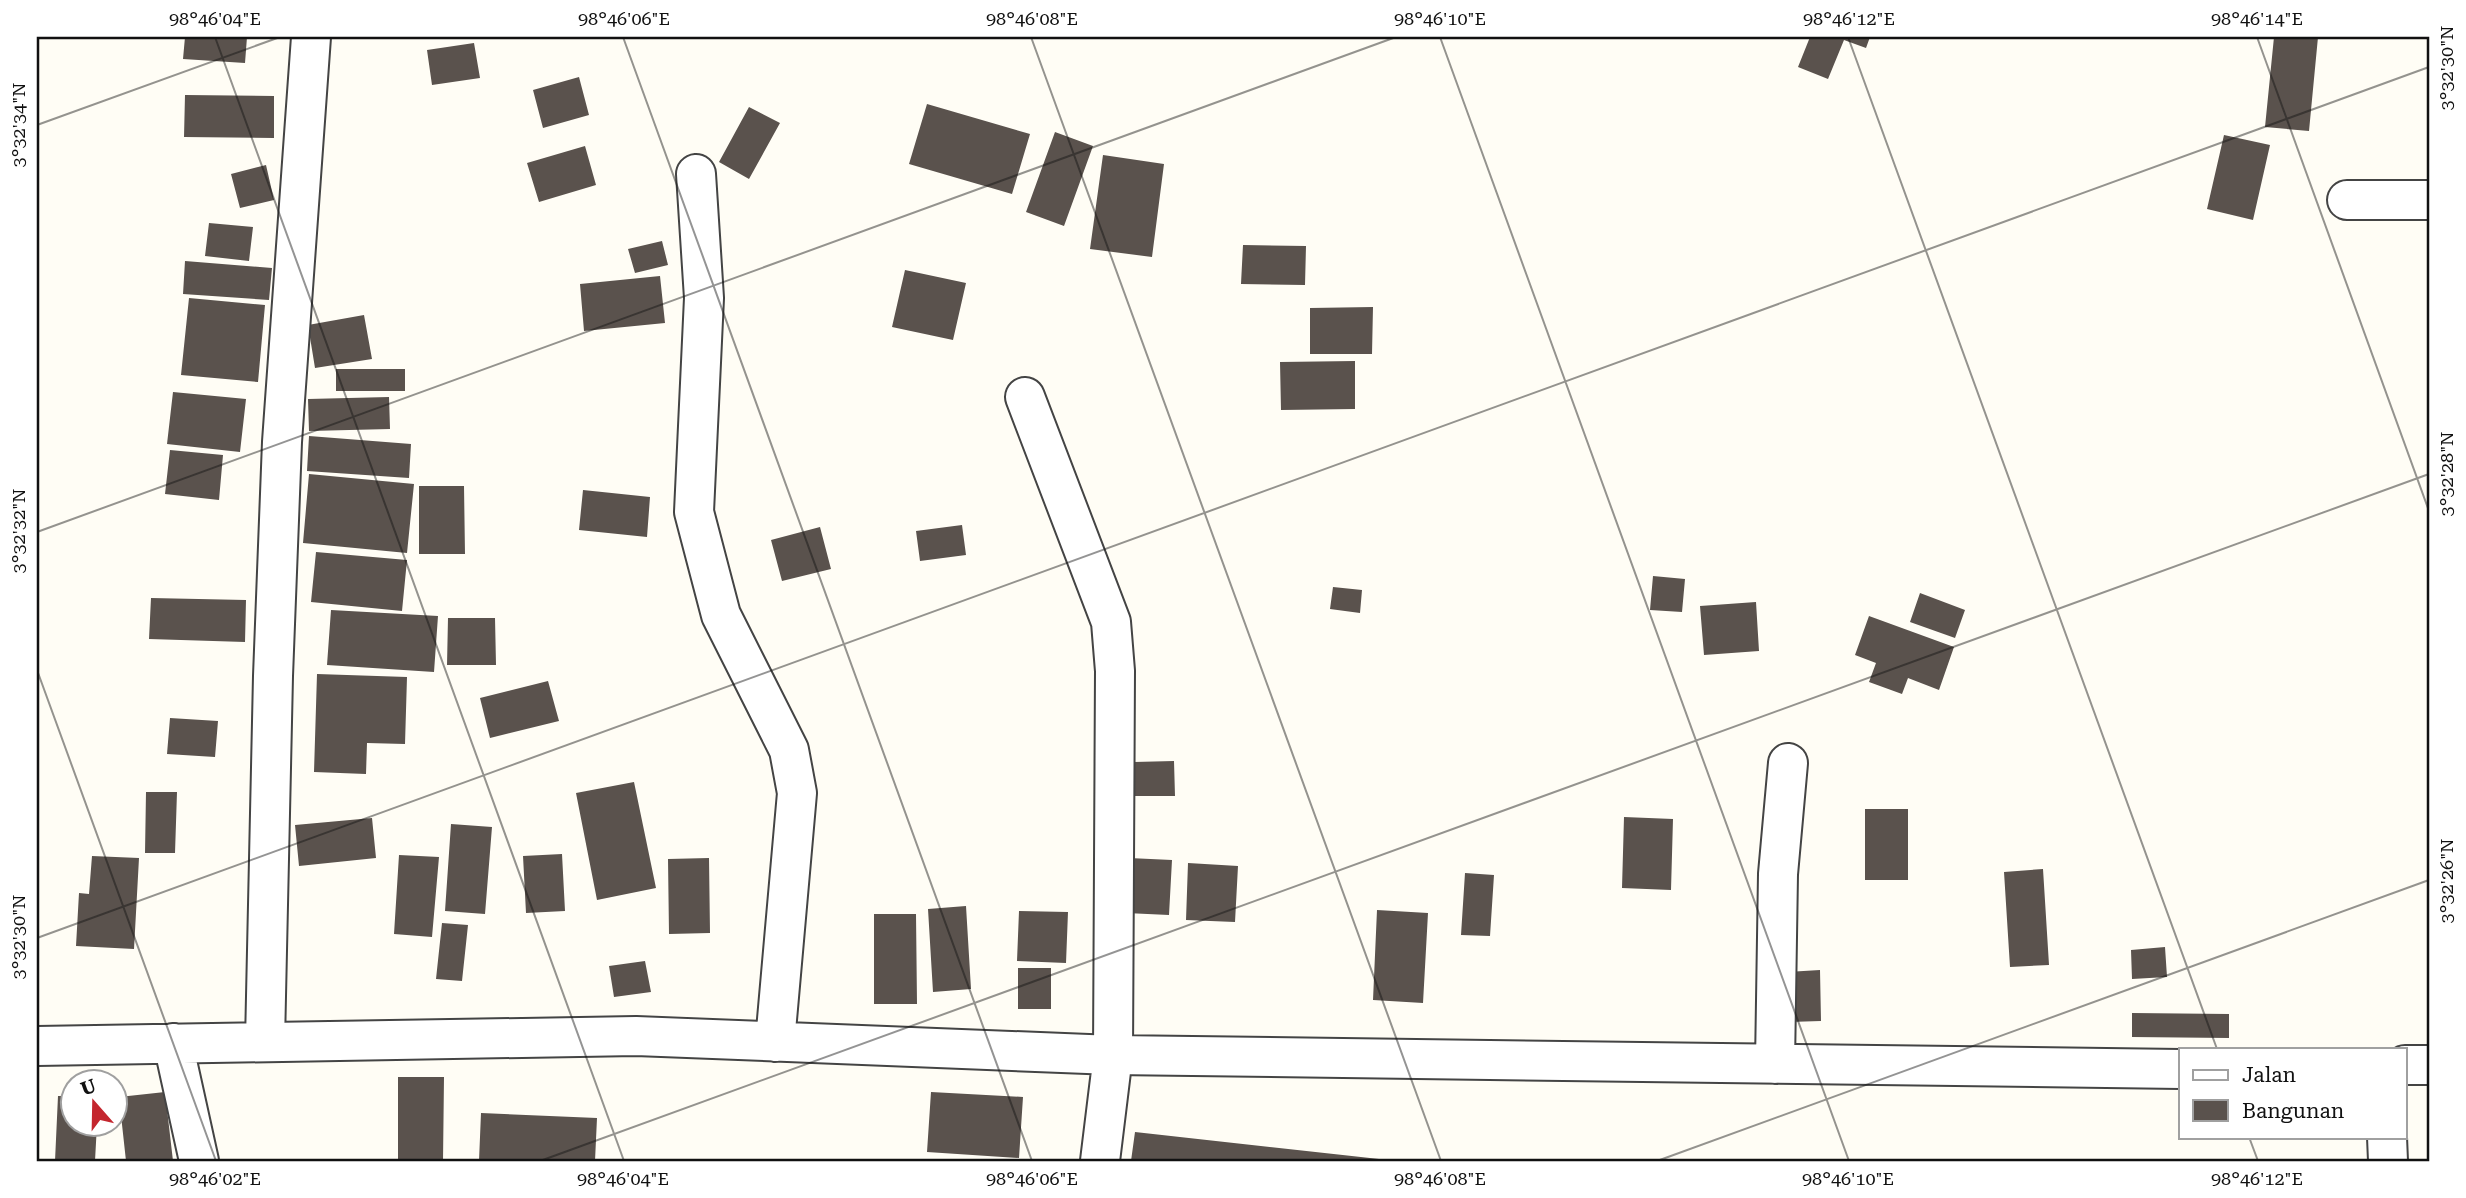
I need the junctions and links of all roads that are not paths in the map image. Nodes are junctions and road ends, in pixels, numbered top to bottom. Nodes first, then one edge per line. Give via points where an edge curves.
1 (311, 37) edge
2 (696, 174) dead end
3 (2347, 200) dead end
4 (2429, 200) edge
5 (1025, 397) dead end
6 (1788, 763) dead end
7 (265, 1042) junction
8 (775, 1042) junction
9 (173, 1043) junction
10 (37, 1046) edge
11 (1113, 1055) junction
12 (1775, 1064) junction
13 (2406, 1065) edge
14 (2429, 1065) edge
15 (2179, 1069) edge
16 (2387, 1138) edge
17 (199, 1161) edge
18 (1100, 1161) edge
19 (2388, 1161) edge

1 - 7 street via 282,442
2 - 8 street via 704,298 694,512 721,615 789,750 797,793
3 - 4 street
5 - 11 street via 1111,622 1115,671
6 - 12 street via 1778,874
7 - 8 street via 636,1037
7 - 9 street
8 - 11 street
9 - 10 street
9 - 17 street
11 - 12 street
11 - 18 street
12 - 15 street
13 - 14 street
16 - 19 street

